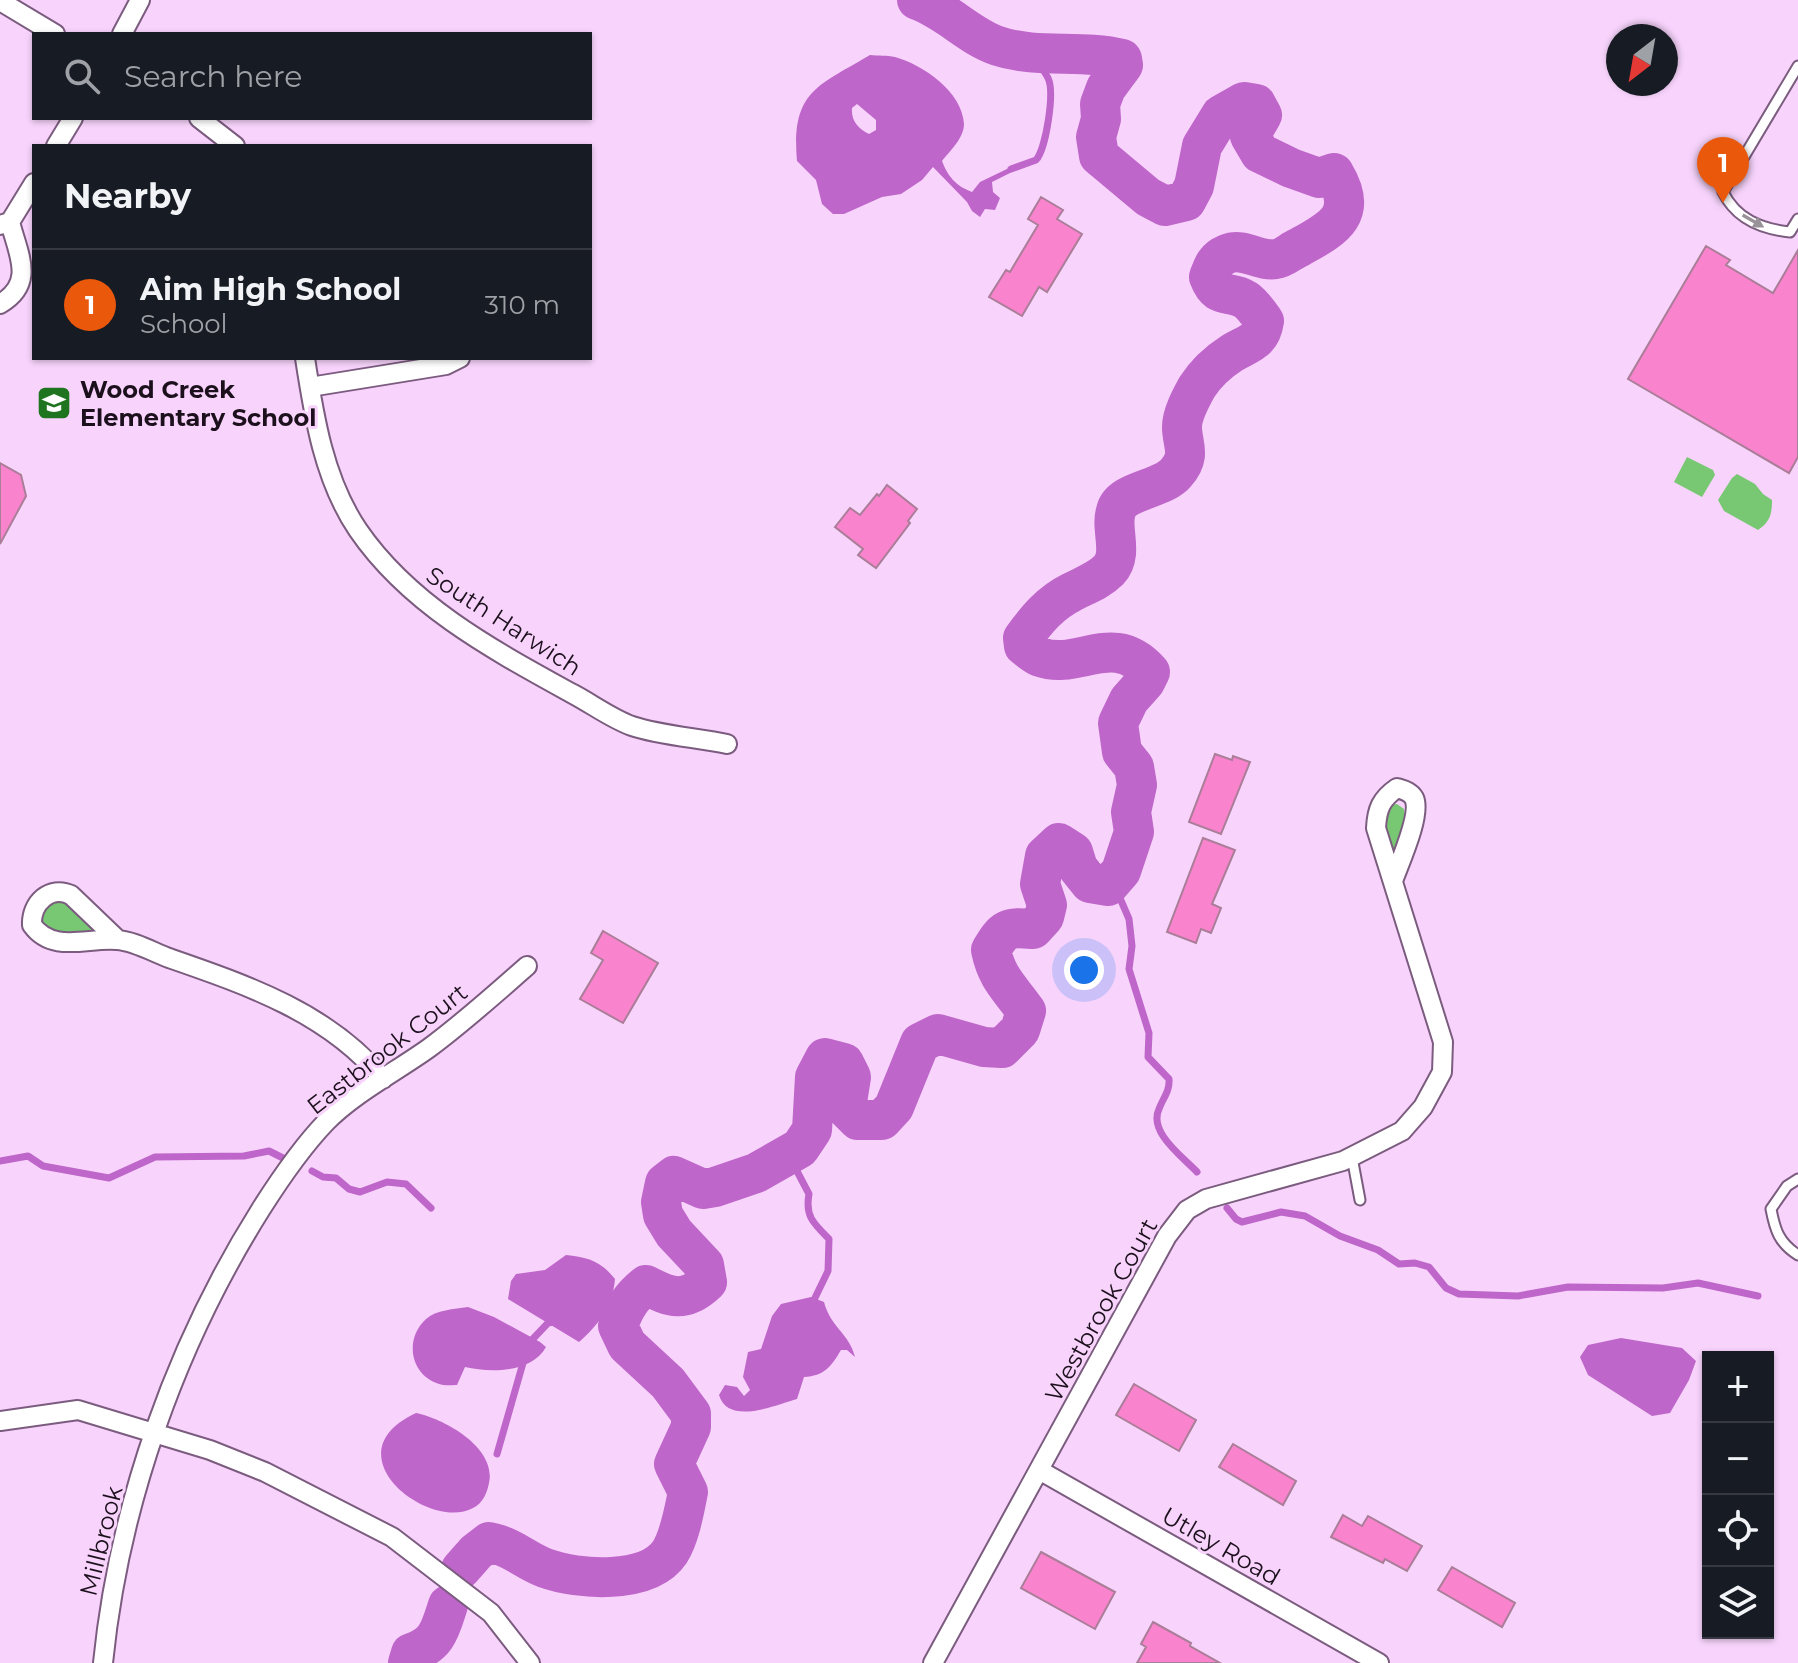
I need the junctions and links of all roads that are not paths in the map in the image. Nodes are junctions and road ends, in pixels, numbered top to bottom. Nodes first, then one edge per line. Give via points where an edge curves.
1 (140, 0) edge
2 (0, 1) edge
3 (52, 32) edge
4 (123, 32) edge
5 (1798, 66) edge
6 (72, 120) edge
7 (202, 120) edge
8 (57, 144) edge
9 (232, 144) edge
10 (32, 186) edge
11 (1798, 219) edge
12 (5, 223) edge
13 (0, 304) edge
14 (305, 360) edge
15 (456, 360) edge
16 (310, 387) junction
17 (727, 744) dead end
18 (1393, 881) dead end
19 (118, 940) dead end
20 (527, 966) dead end
21 (383, 1079) junction
22 (1352, 1157) junction
23 (1798, 1179) edge
24 (1360, 1200) dead end
25 (1798, 1255) edge
26 (0, 1421) edge
27 (155, 1433) junction
28 (1039, 1470) junction
29 (103, 1663) edge
30 (530, 1663) edge
31 (933, 1663) edge
32 (1379, 1663) edge

1 - 4 street
2 - 3 street
5 -> 11 lane via 1723,192 1731,209 1769,230 1790,232
6 - 8 street
7 - 9 street
10 - 12 street
12 - 13 street via 23,270 20,285
14 - 16 street, South Harwich
15 - 16 street
16 - 17 street, South Harwich via 322,449 339,496 386,566 416,597 631,726
18 - 22 street, Westbrook Court via 1443,1042 1442,1072 1402,1131
19 - 21 street via 315,1018 365,1057
20 - 21 street, Eastbrook Court via 429,1048
21 - 27 street, Eastbrook Court via 327,1121 277,1184 200,1318
22 - 24 lane
22 - 28 street, Westbrook Court via 1240,1188 1187,1210 1167,1236
23 - 25 lane via 1771,1209 1776,1234
26 - 27 street via 78,1410
27 - 29 street, Millbrook via 123,1539
27 - 30 street via 265,1472 392,1537 491,1613
28 - 31 street, Westbrook Court
28 - 32 street, Utley Road

